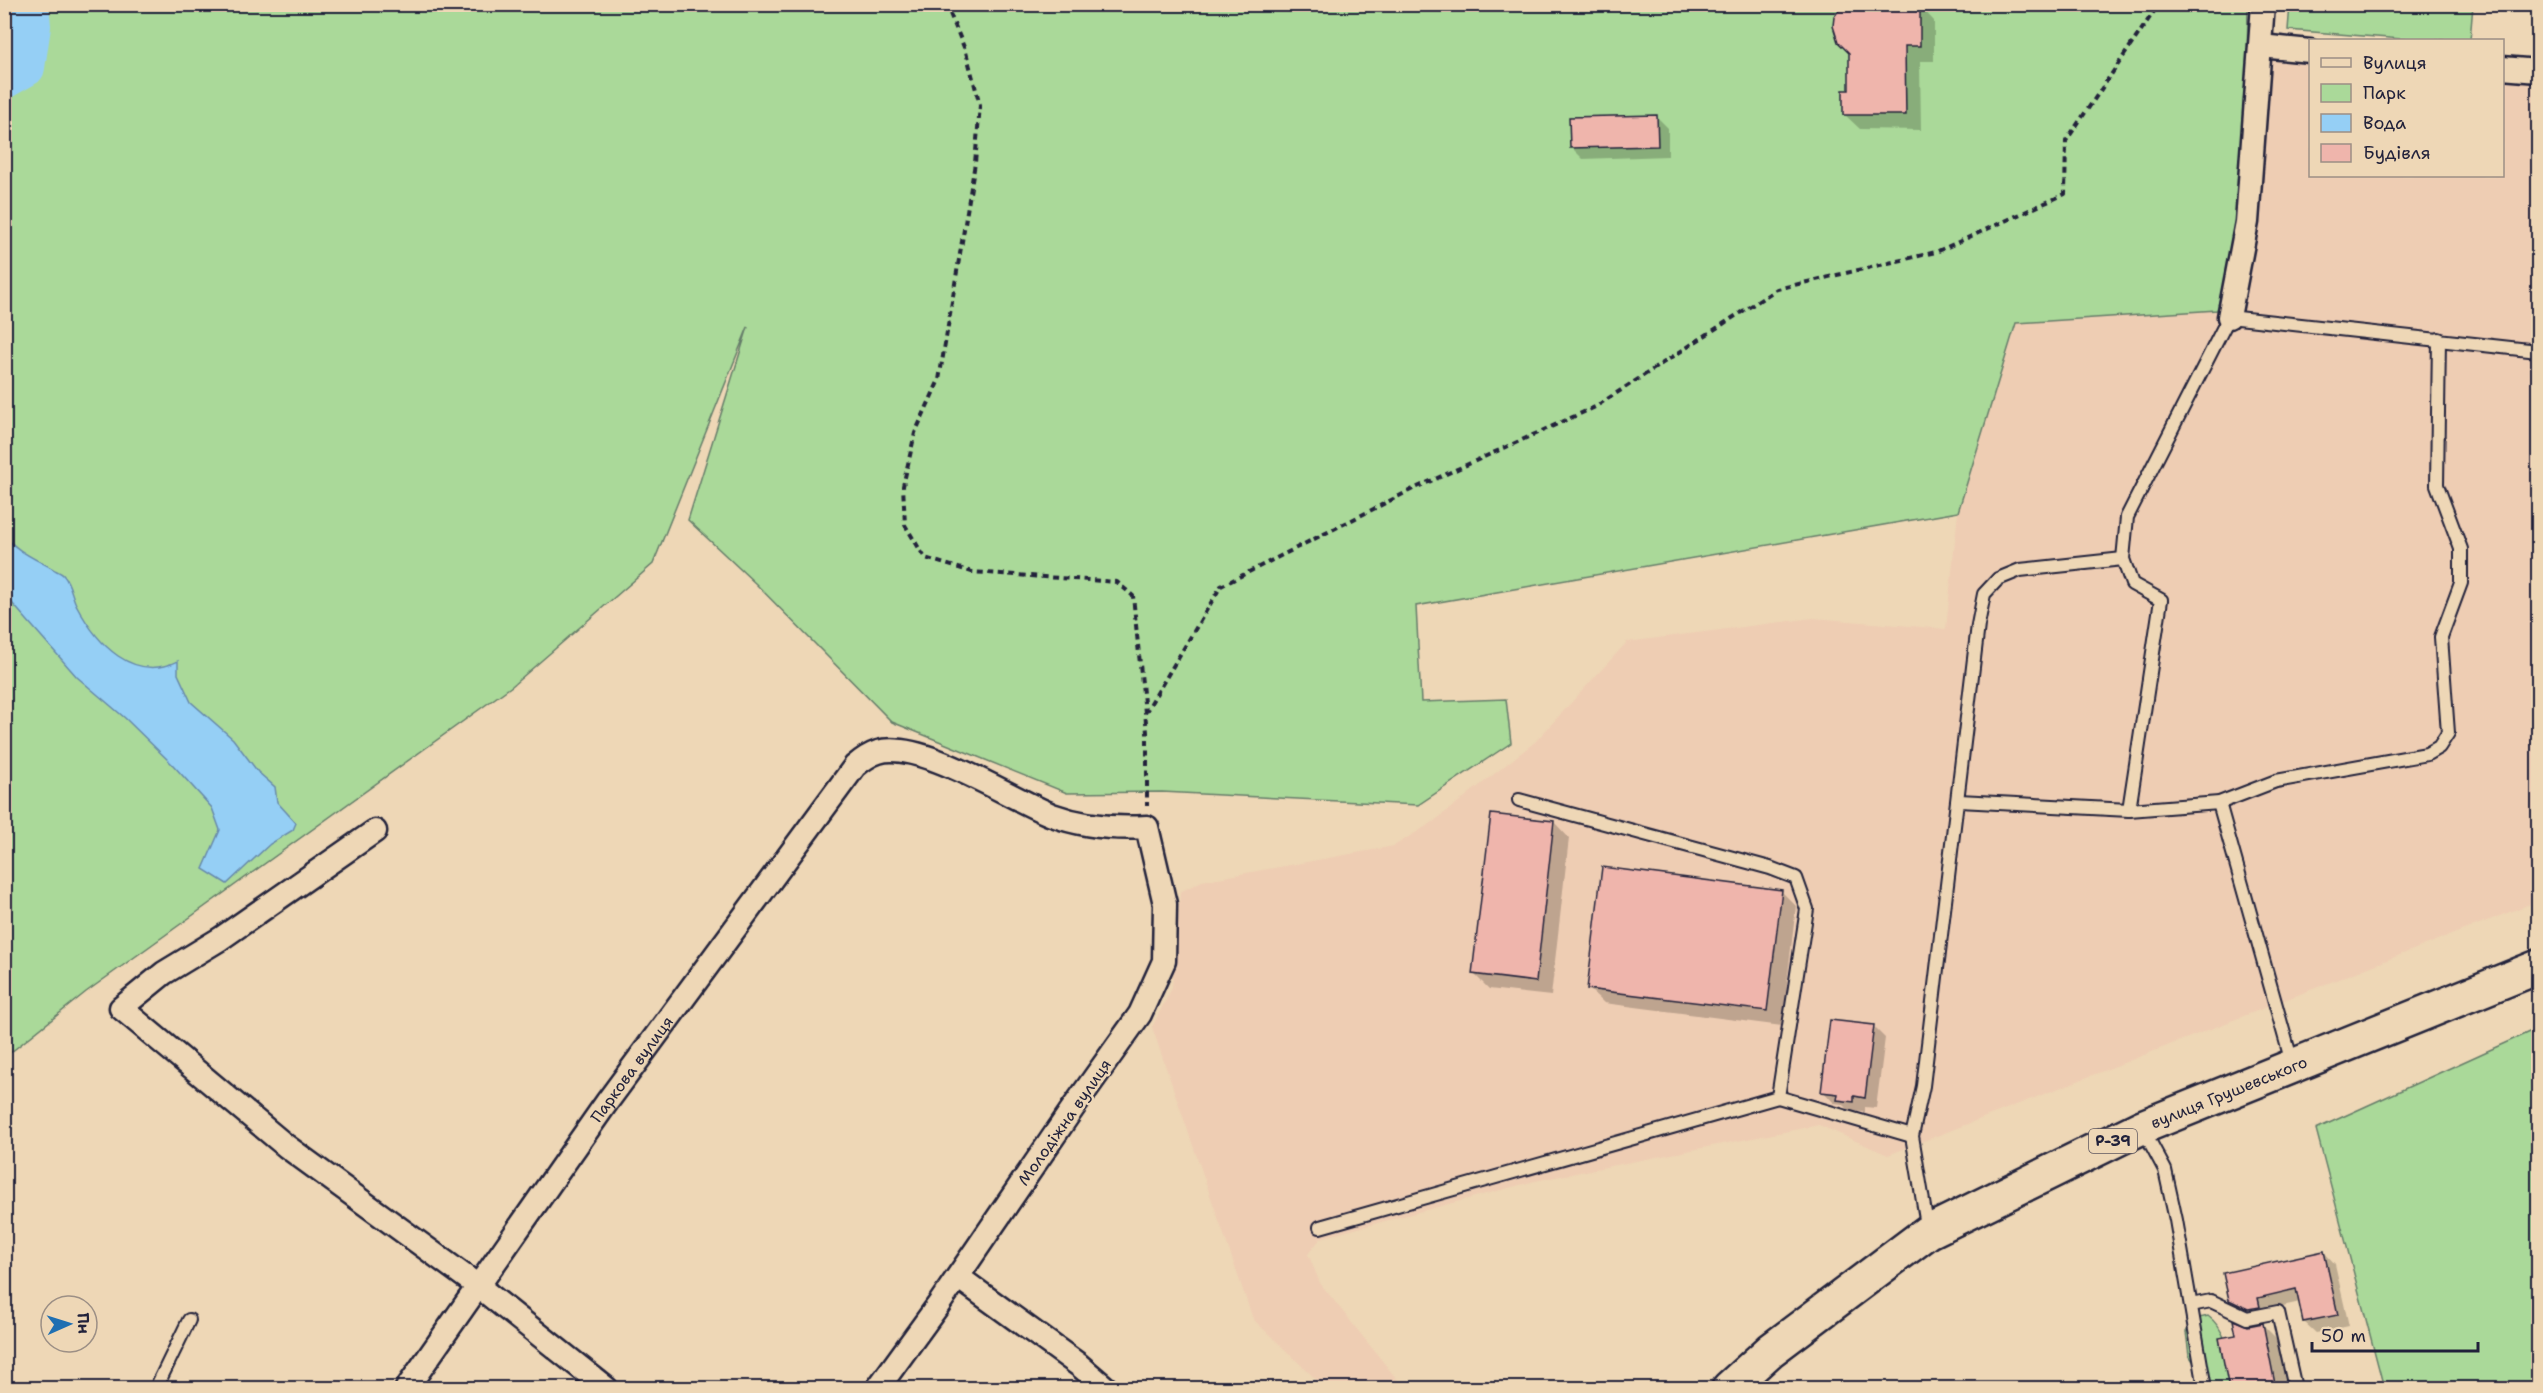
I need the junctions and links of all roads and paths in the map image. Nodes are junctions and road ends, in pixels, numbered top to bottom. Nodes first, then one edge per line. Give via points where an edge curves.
1 (946, 4) edge
2 (2159, 4) edge
3 (2263, 4) edge
4 (2260, 46) junction
5 (2309, 51) edge
6 (2504, 68) edge
7 (2538, 71) edge
8 (2229, 317) junction
9 (2439, 339) junction
10 (2538, 351) edge
11 (2122, 559) junction
12 (1145, 712) junction
13 (1519, 800) dead end
14 (1959, 801) junction
15 (2219, 803) junction
16 (2129, 810) junction
17 (1147, 827) junction
18 (375, 831) dead end
19 (2538, 967) edge
20 (2293, 1067) junction
21 (1779, 1097) junction
22 (2142, 1126) junction
23 (1912, 1136) junction
24 (1320, 1227) dead end
25 (1929, 1232) junction
26 (958, 1277) junction
27 (478, 1286) junction
28 (2191, 1305) junction
29 (189, 1320) dead end
30 (156, 1389) edge
31 (407, 1389) edge
32 (606, 1389) edge
33 (878, 1389) edge
34 (1106, 1389) edge
35 (1729, 1389) edge
36 (2205, 1389) edge
37 (2295, 1389) edge

1 - 12 path via 966,52 980,105 975,163 939,380 915,433 903,486 905,525 925,558 972,572 1117,582 1133,596
2 - 12 path via 2066,141 2065,194 1936,252 1778,290 1595,407 1413,489 1221,586
3 - 4 street
4 - 5 street
4 - 8 street via 2247,222
6 - 7 street
8 - 9 lane
8 - 11 lane via 2127,517
9 - 10 lane
9 - 15 lane via 2437,485 2461,549 2461,583 2441,637 2448,734 2439,747 2427,754 2276,781
11 - 14 lane via 2020,570 1998,579 1984,594
11 - 16 lane via 2132,584 2161,600
12 - 17 path
13 - 21 lane via 1796,878 1807,909
14 - 16 lane
14 - 23 lane via 1923,1086
15 - 16 lane
15 - 20 lane
17 - 26 street, Молодіжна вулиця via 1165,904 1164,961 1140,1014
17 - 27 street, Паркова вулиця via 1116,829 1053,815 916,754 880,751 867,757 855,766 621,1082
18 - 27 street via 220,939 164,973 121,1008 286,1146
19 - 20 main road, вулиця Грушевського / Р-39
20 - 22 main road, вулиця Грушевського / Р-39
21 - 23 lane
21 - 24 lane
22 - 25 main road, вулиця Грушевського / Р-39
22 - 28 lane via 2165,1170
23 - 25 lane
25 - 35 main road, вулиця Грушевського / Р-39 via 1771,1350
26 - 33 street, Молодіжна вулиця
26 - 34 street
27 - 31 street, Паркова вулиця
27 - 32 street
28 - 36 lane
28 - 37 lane via 2211,1301 2247,1318 2278,1312
29 - 30 lane

